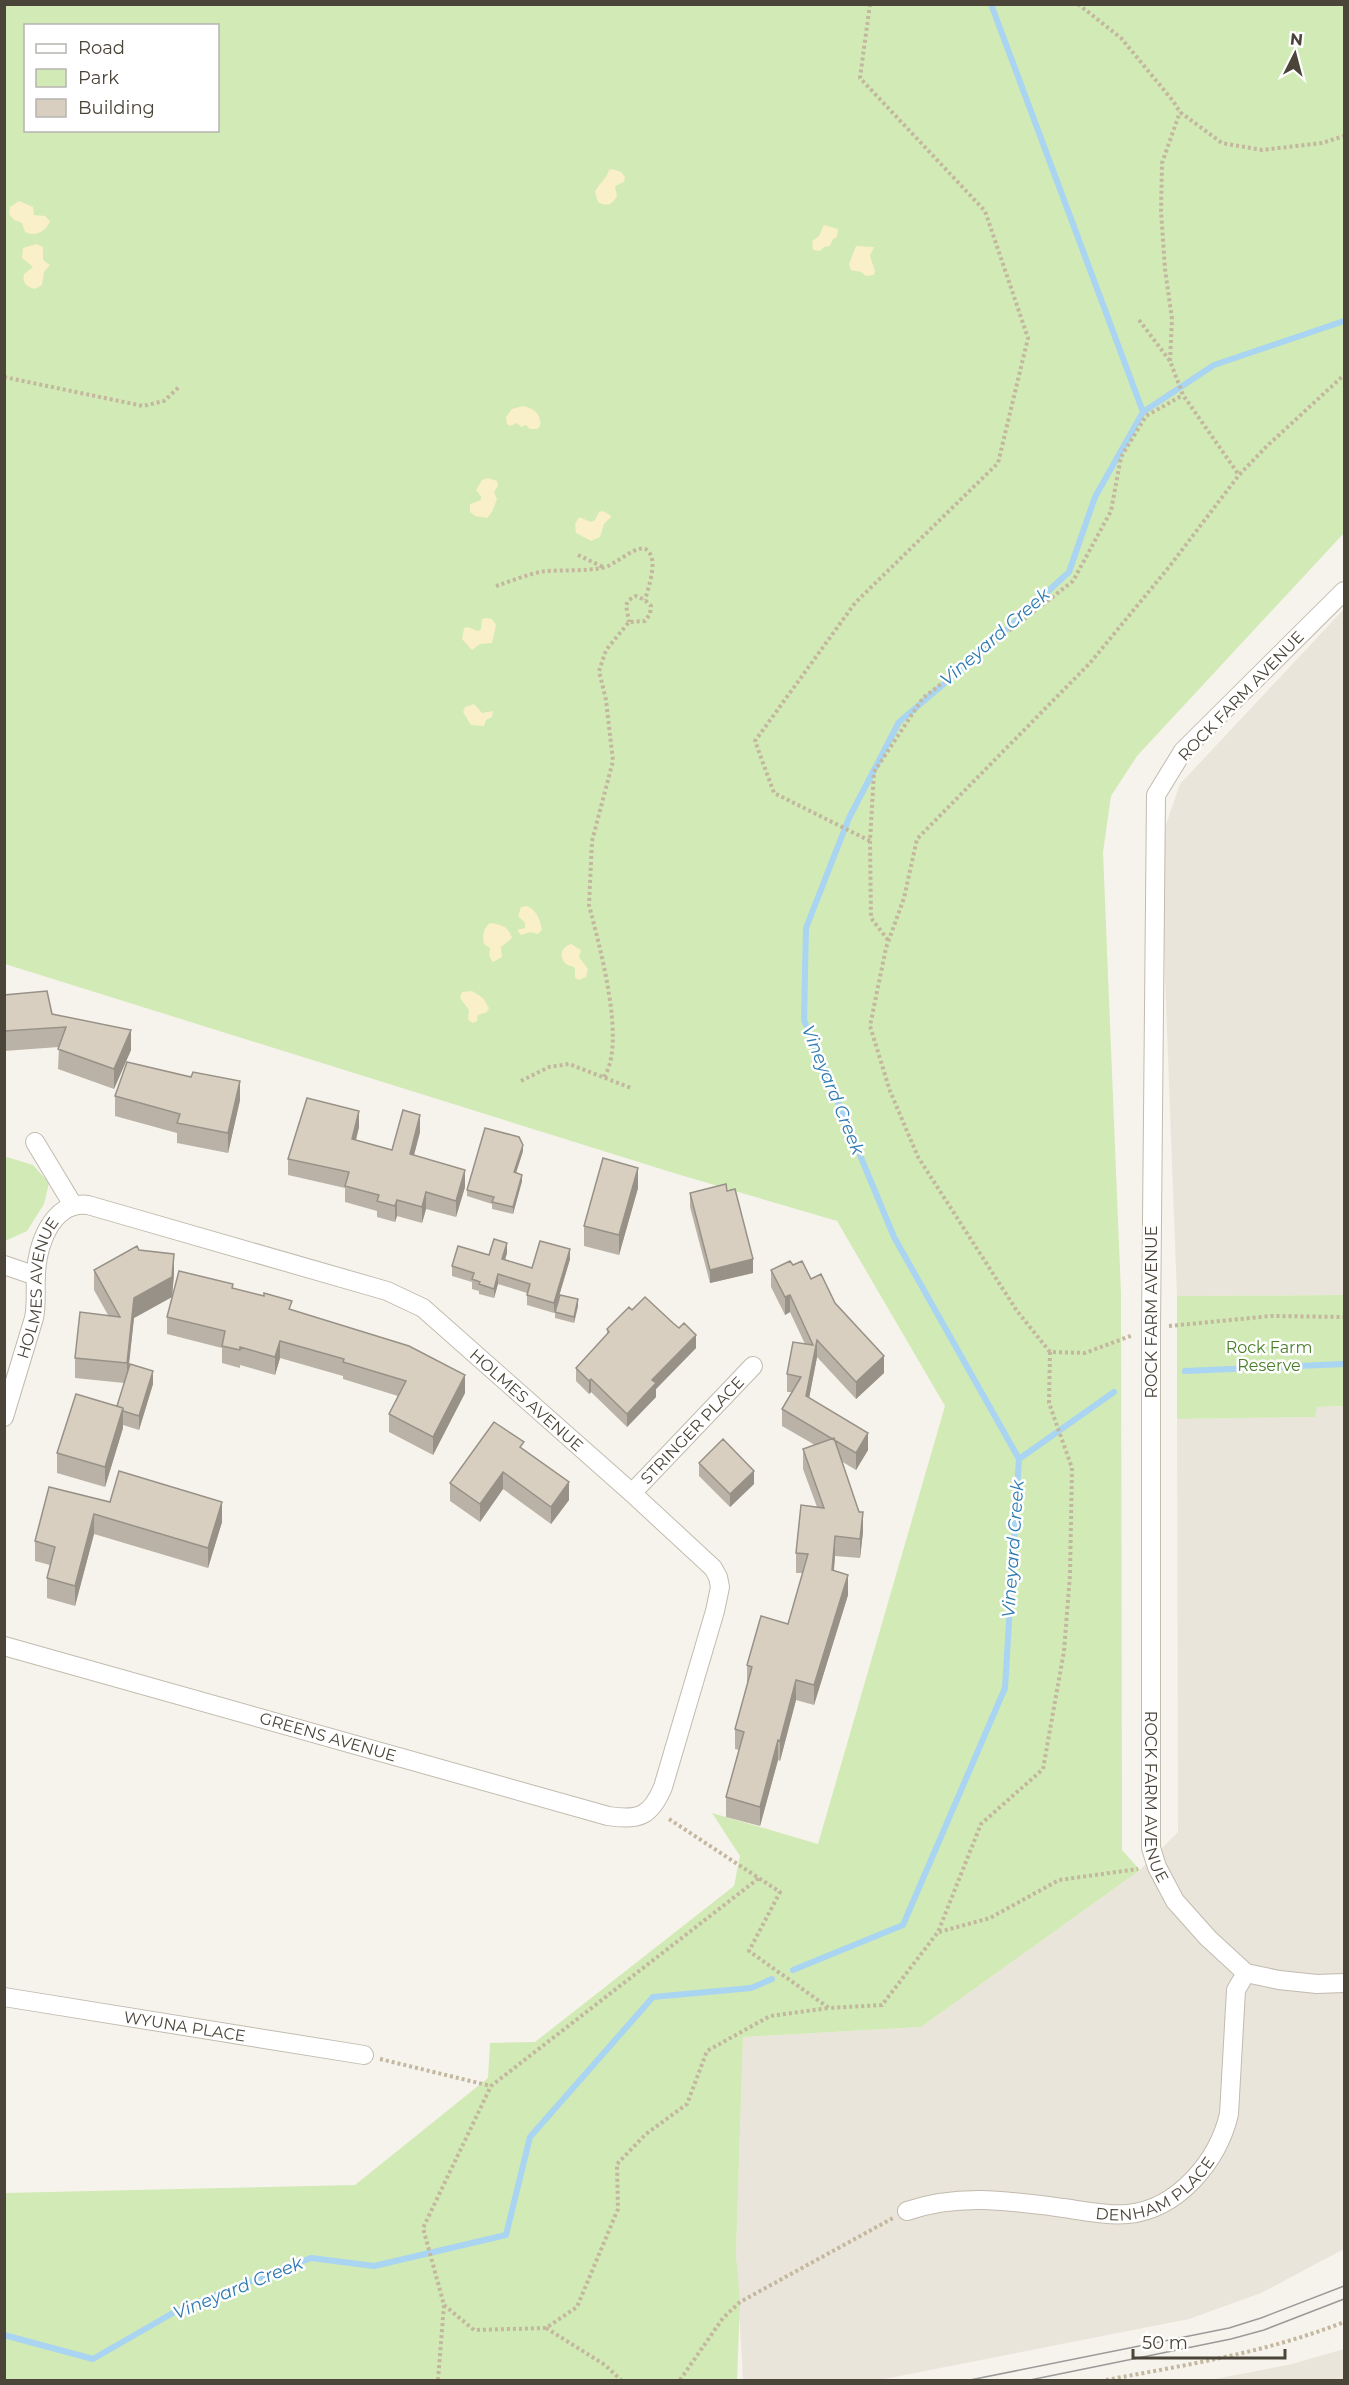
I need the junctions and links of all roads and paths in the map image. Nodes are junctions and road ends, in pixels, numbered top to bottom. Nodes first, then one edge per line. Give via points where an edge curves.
1 (870, 4) edge
2 (1078, 4) edge
3 (1180, 112) junction
4 (1344, 136) edge
5 (1138, 320) dead end
6 (1170, 361) junction
7 (1344, 375) edge
8 (4, 377) edge
9 (180, 386) dead end
10 (1183, 395) junction
11 (1239, 475) junction
12 (578, 555) dead end
13 (604, 568) junction
14 (496, 586) dead end
15 (1344, 591) edge
16 (645, 600) junction
17 (629, 622) junction
18 (870, 841) junction
19 (889, 940) junction
20 (604, 1077) junction
21 (521, 1081) dead end
22 (631, 1088) dead end
23 (35, 1142) dead end
24 (73, 1204) junction
25 (4, 1265) edge
26 (36, 1276) junction
27 (1344, 1317) edge
28 (1151, 1328) junction
29 (1050, 1352) junction
30 (753, 1366) dead end
31 (4, 1417) edge
32 (632, 1493) junction
33 (4, 1646) edge
34 (651, 1809) joint
35 (669, 1819) dead end
36 (1157, 1867) junction
37 (759, 1878) junction
38 (938, 1932) junction
39 (1246, 1973) junction
40 (1344, 1983) edge
41 (4, 1997) edge
42 (829, 2008) junction
43 (364, 2055) joint
44 (491, 2086) junction
45 (907, 2211) joint
46 (444, 2305) junction
47 (1344, 2322) edge
48 (546, 2328) junction
49 (438, 2380) edge
50 (621, 2380) edge
51 (680, 2380) edge
52 (1106, 2380) edge

1 - 18 path via 860,78 985,211 1028,338 998,463 855,603 754,741 774,793
2 - 3 path via 1121,38
3 - 4 path via 1222,143 1262,150 1322,143
3 - 6 path via 1162,163 1163,246 1172,319
5 - 6 path
6 - 10 path
7 - 11 path
8 - 9 path via 143,406 164,401
10 - 11 path
10 - 18 path via 1146,416 1121,457 1111,511 1073,581 923,698 874,772
11 - 19 path via 1089,663 917,839 904,898
12 - 13 path
13 - 14 path via 543,572
13 - 16 path via 632,550 647,550 652,559
15 - 28 street, ROCK FARM AVENUE via 1183,751 1156,795
16 - 17 path via 636,596 629,600
16 - 17 path via 651,606 645,621
17 - 20 path via 606,650 599,671 613,760 592,841 588,905 609,992 613,1056
18 - 19 path via 871,918
19 - 29 path via 870,1026 890,1091 918,1157 1017,1311
20 - 21 path via 559,1064
20 - 22 path
23 - 24 street, HOLMES AVENUE
24 - 26 street, HOLMES AVENUE via 51,1222 40,1249
24 - 32 street, HOLMES AVENUE via 88,1205 406,1299 440,1321
25 - 26 street
26 - 31 street, HOLMES AVENUE via 34,1318
27 - 28 path via 1271,1316
28 - 29 path via 1085,1353
28 - 36 street, ROCK FARM AVENUE via 1150,1815 1151,1848
29 - 38 path via 1048,1403 1072,1468 1064,1651 1043,1769 981,1824
30 - 32 street, STRINGER PLACE
32 - 34 street, HOLMES AVENUE via 712,1568 720,1587 663,1787
33 - 34 street, GREENS AVENUE via 608,1816 634,1818
35 - 37 path
36 - 38 path via 1059,1880 990,1918
36 - 39 street, ROCK FARM AVENUE via 1175,1901
37 - 42 path via 780,1892 749,1951
37 - 44 path
38 - 42 path via 882,2005
39 - 40 street, ROCK FARM AVENUE via 1317,1984
39 - 45 street, DENHAM PLACE via 1236,1990 1226,2127 1200,2172 1170,2199 1129,2214 956,2199
41 - 43 street, WYUNA PLACE
42 - 48 path via 770,2016 707,2051 687,2104 646,2134 617,2164 618,2209 577,2307
43 - 44 path
44 - 46 path via 423,2228
45 - 51 path via 740,2302 723,2318
46 - 48 path via 474,2330
46 - 49 path
47 - 52 path via 1226,2357
48 - 50 path via 605,2365

